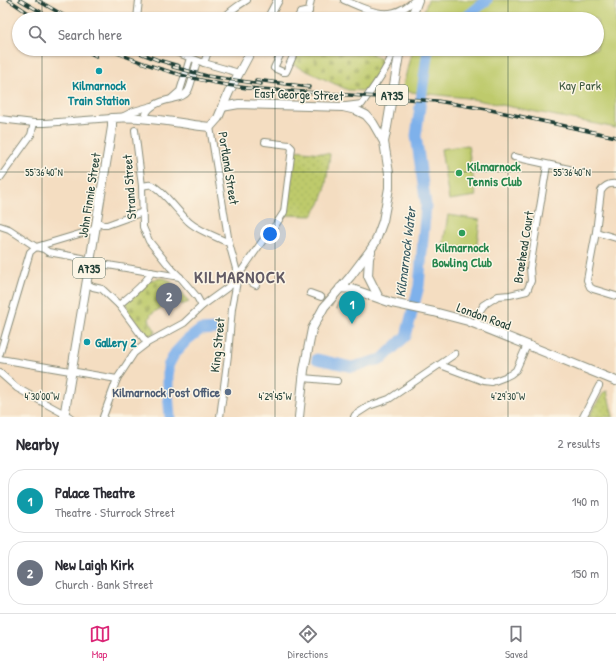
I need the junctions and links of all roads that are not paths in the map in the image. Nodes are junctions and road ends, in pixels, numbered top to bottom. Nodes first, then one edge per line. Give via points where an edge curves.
1 (139, 0) edge
2 (247, 0) edge
3 (278, 0) edge
4 (311, 0) edge
5 (344, 0) edge
6 (417, 0) edge
7 (308, 11) joint
8 (138, 12) edge
9 (229, 12) edge
10 (274, 12) edge
11 (304, 12) edge
12 (378, 12) edge
13 (393, 12) edge
14 (413, 12) edge
15 (185, 56) edge
16 (206, 56) edge
17 (248, 56) edge
18 (280, 56) edge
19 (293, 56) edge
20 (392, 56) edge
21 (399, 56) edge
22 (190, 58) junction
23 (197, 61) junction
24 (204, 63) junction
25 (239, 73) junction
26 (171, 99) junction
27 (152, 106) junction
28 (222, 107) junction
29 (343, 107) junction
30 (122, 117) junction
31 (112, 118) junction
32 (0, 119) edge
33 (148, 119) junction
34 (34, 123) junction
35 (210, 126) junction
36 (135, 130) dead end
37 (265, 142) dead end
38 (384, 142) junction
39 (514, 157) dead end
40 (547, 165) junction
41 (569, 169) dead end
42 (0, 178) edge
43 (616, 184) edge
44 (142, 186) junction
45 (143, 212) junction
46 (96, 225) junction
47 (0, 226) edge
48 (596, 232) junction
49 (616, 238) edge
50 (229, 242) junction
51 (375, 243) junction
52 (36, 247) junction
53 (90, 262) junction
54 (151, 272) junction
55 (238, 276) junction
56 (180, 277) junction
57 (86, 283) junction
58 (256, 286) dead end
59 (340, 288) junction
60 (310, 293) dead end
61 (616, 296) edge
62 (321, 297) tunnel mouth
63 (379, 298) junction
64 (119, 305) junction
65 (202, 306) junction
66 (478, 324) junction
67 (148, 342) junction
68 (527, 345) junction
69 (0, 353) edge
70 (455, 354) dead end
71 (0, 358) edge
72 (440, 364) junction
73 (71, 371) junction
74 (0, 373) edge
75 (118, 378) junction
76 (303, 378) junction
77 (337, 381) dead end
78 (616, 381) edge
79 (599, 386) dead end
80 (66, 416) edge
81 (103, 417) edge
82 (220, 417) edge
83 (299, 417) edge
84 (354, 417) edge
85 (583, 417) edge

1 - 8 street
2 - 9 street
3 - 10 main road
4 - 7 street
5 - 12 street via 366,10
6 - 13 street
6 - 14 main road
7 - 11 street
15 - 22 street
16 - 24 street
17 - 25 main road, Portland Street
18 - 19 street via 274,68 283,72 288,70
20 - 29 street via 362,104
21 - 38 main road, A735
22 - 23 street
22 - 26 street via 180,92
23 - 24 street
23 - 26 street via 189,90 182,96
24 - 25 street
25 - 28 main road, Portland Street
26 - 27 street
27 - 30 street
27 - 33 street via 146,114
28 - 29 main road, East George Street / A735 via 239,104
28 - 35 main road, Portland Street via 218,118
29 - 38 main road, East George Street / A735 via 366,115
30 - 31 main road
30 - 33 main road
31 - 34 street
31 - 46 main road, John Finnie Street / A735
32 - 34 street
33 - 35 main road
34 - 42 street via 31,135
35 - 50 street, Portland Street
36 - 44 street, Strand Street
37 - 55 street via 289,145 292,148 284,212
38 - 51 main road, A735 via 389,188 383,221
39 - 40 street
40 - 41 street
40 - 66 street, Braehead Court via 530,268 531,281 527,290 498,296 484,305 479,312
43 - 48 street via 608,184 601,191
44 - 45 street, Strand Street
44 - 50 street via 155,186 190,223
45 - 46 street via 107,225
45 - 56 street, Strand Street via 143,228 149,241
46 - 52 street
46 - 53 main road, John Finnie Street / A735
47 - 52 street
48 - 49 street
48 - 61 street via 588,284 593,289
50 - 55 street, Portland Street
51 - 59 main road, A735
51 - 63 main road via 369,258 368,276
52 - 53 street
52 - 69 street via 30,252
53 - 54 street
53 - 57 main road, John Finnie Street / A735
54 - 56 street
54 - 64 street via 146,281
55 - 58 street
55 - 65 street via 231,285
55 - 82 street, King Street
56 - 65 street, Strand Street
57 - 64 street via 102,289
57 - 73 main road, John Finnie Street / A735
59 - 63 main road, London Road via 352,289
59 - 76 main road, A735 via 324,307 312,329
60 - 62 street
63 - 66 main road, London Road
64 - 67 street
65 - 67 street via 184,323
66 - 68 main road, London Road
67 - 75 street via 134,353
68 - 72 street via 516,370 505,378 492,382
68 - 78 main road, London Road
70 - 72 street
71 - 73 street
72 - 84 street via 389,398 369,406
73 - 75 street
73 - 80 main road, John Finnie Street / A735
74 - 80 street via 17,388
75 - 81 street
76 - 77 street
76 - 83 main road, A735
79 - 85 street

